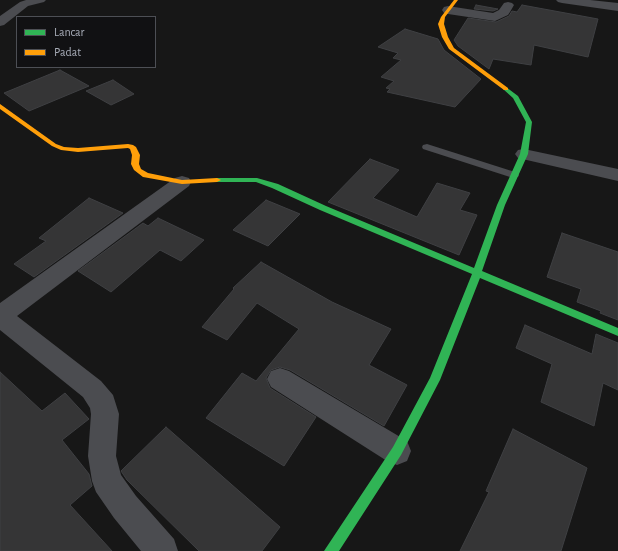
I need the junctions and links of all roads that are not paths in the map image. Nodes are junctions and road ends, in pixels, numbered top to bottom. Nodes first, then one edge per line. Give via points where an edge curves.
1 (40, 0) edge
2 (456, 0) edge
3 (562, 0) edge
4 (508, 5) dead end
5 (618, 7) edge
6 (448, 10) junction
7 (0, 22) edge
8 (0, 106) edge
9 (427, 147) dead end
10 (524, 154) junction
11 (514, 175) junction
12 (618, 175) edge
13 (182, 182) junction
14 (477, 273) junction
15 (0, 316) edge
16 (618, 332) edge
17 (280, 379) dead end
18 (397, 451) junction
19 (162, 551) edge
20 (332, 551) edge

1 - 7 street via 24,4
2 - 6 street
3 - 5 street
4 - 6 street via 504,12 495,17
6 - 10 street via 441,24 452,49 516,97 529,122
8 - 13 street via 54,145 78,150 128,146 134,148 135,164 146,176
9 - 11 lane
10 - 11 street
10 - 12 street
11 - 14 street
13 - 14 street via 257,180
13 - 15 street
14 - 16 street
14 - 18 street via 435,380
15 - 19 street via 92,389 103,404 105,414 102,456 107,481
17 - 18 street
18 - 20 street

